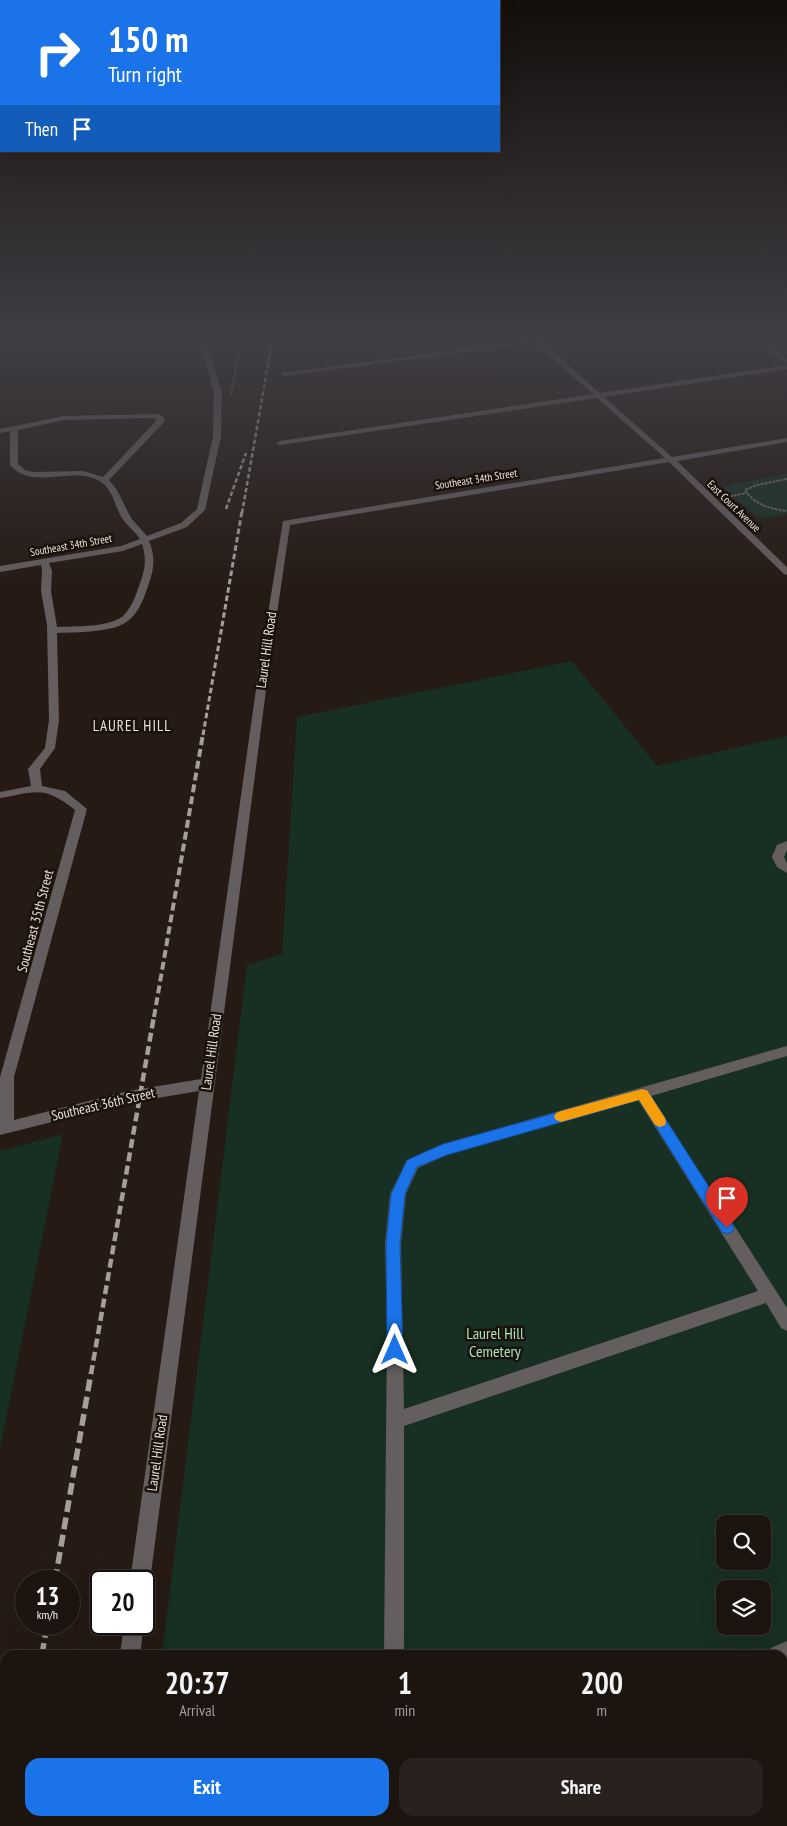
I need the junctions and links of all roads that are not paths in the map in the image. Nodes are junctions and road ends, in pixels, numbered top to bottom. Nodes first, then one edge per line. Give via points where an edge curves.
1 (49, 421) edge
2 (160, 421) edge
3 (217, 421) edge
4 (428, 421) edge
5 (628, 421) edge
6 (14, 429) junction
7 (0, 432) edge
8 (787, 440) edge
9 (280, 443) dead end
10 (670, 458) junction
11 (105, 480) junction
12 (286, 523) joint
13 (145, 539) junction
14 (44, 562) junction
15 (783, 564) edge
16 (0, 569) edge
17 (787, 572) edge
18 (52, 630) junction
19 (37, 788) junction
20 (0, 795) edge
21 (787, 845) edge
22 (787, 869) edge
23 (787, 1051) edge
24 (206, 1084) junction
25 (642, 1094) junction
26 (4, 1128) edge
27 (769, 1295) junction
28 (787, 1322) edge
29 (395, 1420) junction
30 (141, 1570) edge
31 (133, 1635) edge
32 (131, 1650) edge
33 (394, 1650) edge

1 - 6 street
2 - 11 street
3 - 13 street, Southeast 34th Street via 217,436 201,510 184,525
4 - 9 street
5 - 10 street, East Court Avenue
6 - 7 street
6 - 11 street via 14,465 17,469 40,475 92,475
8 - 10 street, Southeast 34th Street
10 - 12 street, Southeast 34th Street
10 - 15 street, East Court Avenue
11 - 13 street via 129,522
12 - 24 street, Laurel Hill Road
13 - 14 street, Southeast 34th Street via 123,548
13 - 18 street via 151,560 139,601 124,620 97,627
14 - 16 street, Southeast 34th Street
14 - 18 street
15 - 17 street, East Court Avenue
18 - 19 street via 54,720 50,748 34,769
19 - 20 street, Southeast 35th Street
19 - 26 street, Southeast 35th Street via 61,793 81,809 8,1078
21 - 22 street via 780,848 778,857
23 - 25 street
24 - 26 street, Southeast 36th Street via 134,1095
24 - 30 street, Laurel Hill Road
25 - 27 street
25 - 29 street via 443,1150 412,1164 398,1194 393,1244
27 - 28 street
27 - 29 street
29 - 33 street
31 - 32 street

